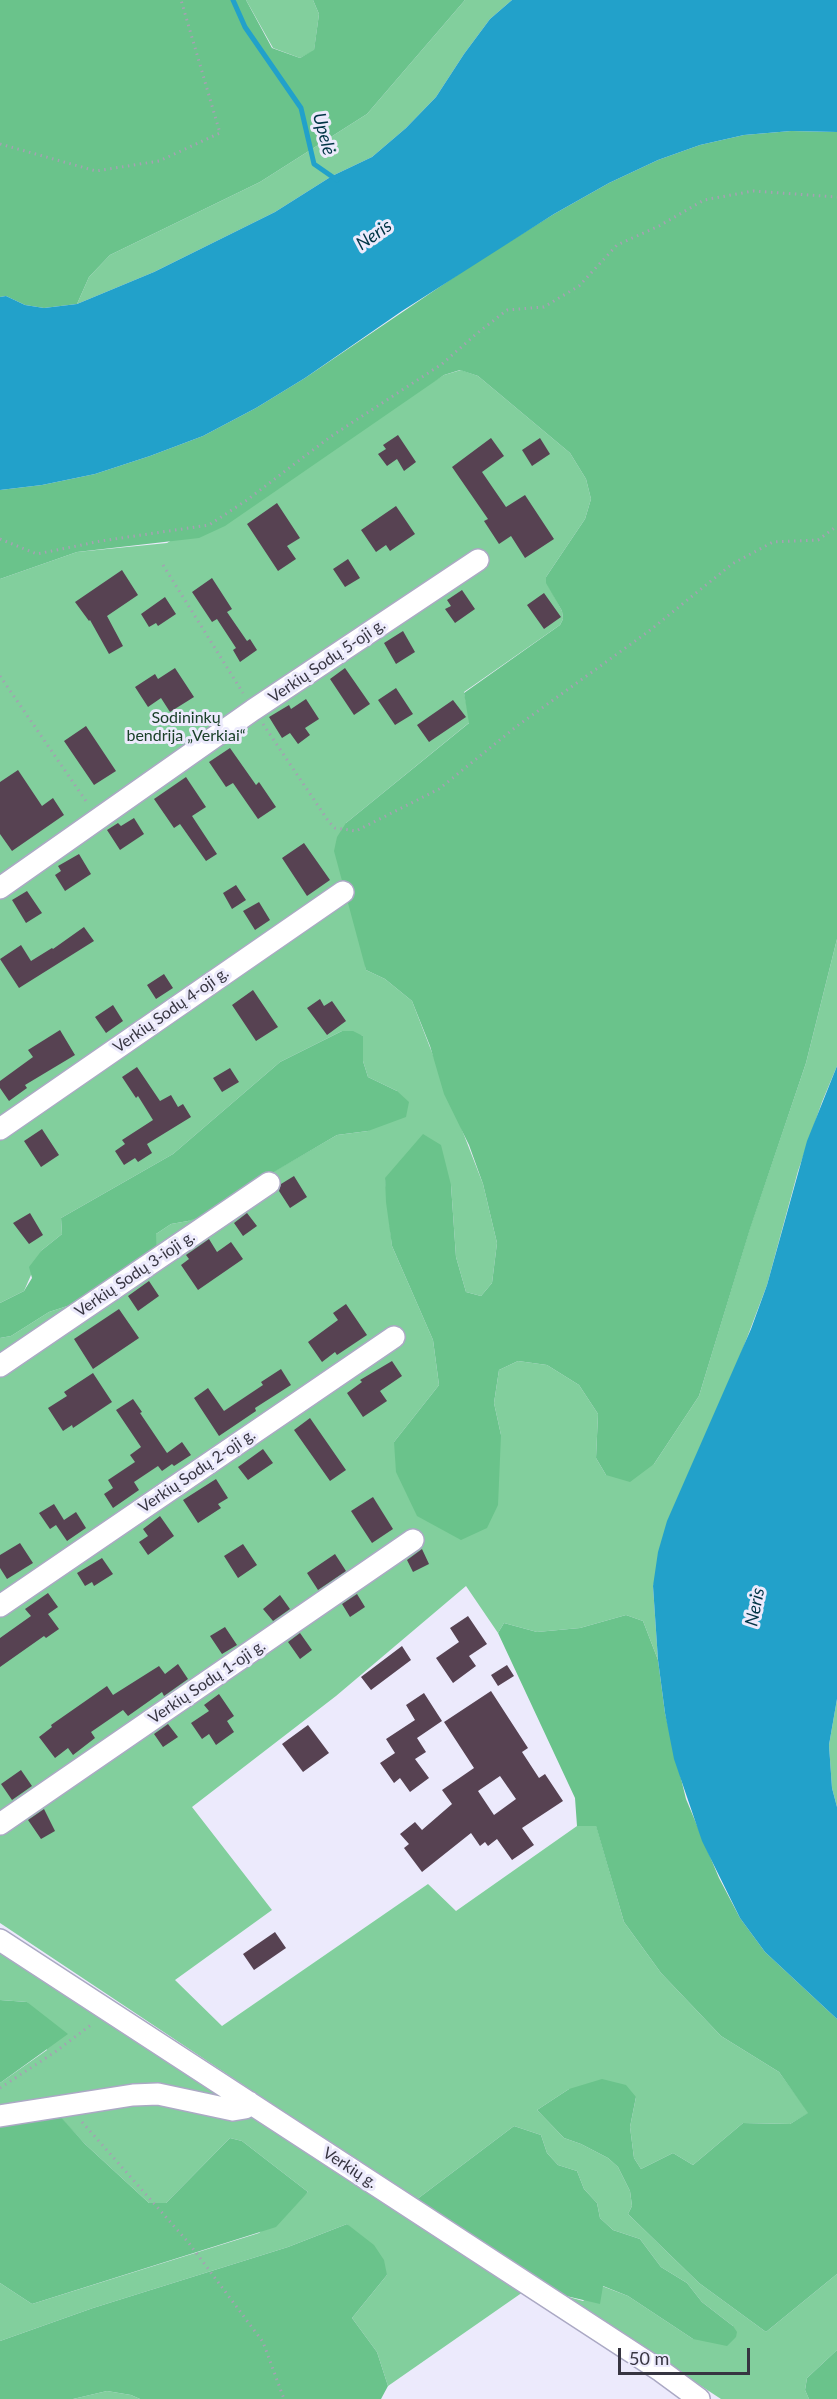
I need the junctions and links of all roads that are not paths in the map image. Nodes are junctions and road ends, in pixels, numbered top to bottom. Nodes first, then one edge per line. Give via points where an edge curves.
1 (478, 560) dead end
2 (0, 888) edge
3 (342, 892) dead end
4 (0, 1129) edge
5 (270, 1183) dead end
6 (394, 1337) dead end
7 (0, 1366) edge
8 (413, 1540) dead end
9 (0, 1606) edge
10 (0, 1824) edge
11 (0, 1940) edge
12 (249, 2102) junction
13 (0, 2116) edge
14 (699, 2399) edge

1 - 2 street, Verkių Sodų 5-oji g. via 253,710
3 - 4 street, Verkių Sodų 4-oji g.
5 - 7 street, Verkių Sodų 3-ioji g.
6 - 9 street, Verkių Sodų 2-oji g.
8 - 10 street, Verkių Sodų 1-oji g.
11 - 12 street, Verkių g.
12 - 13 street via 245,2108 233,2110 158,2094
12 - 14 street, Verkių g.

